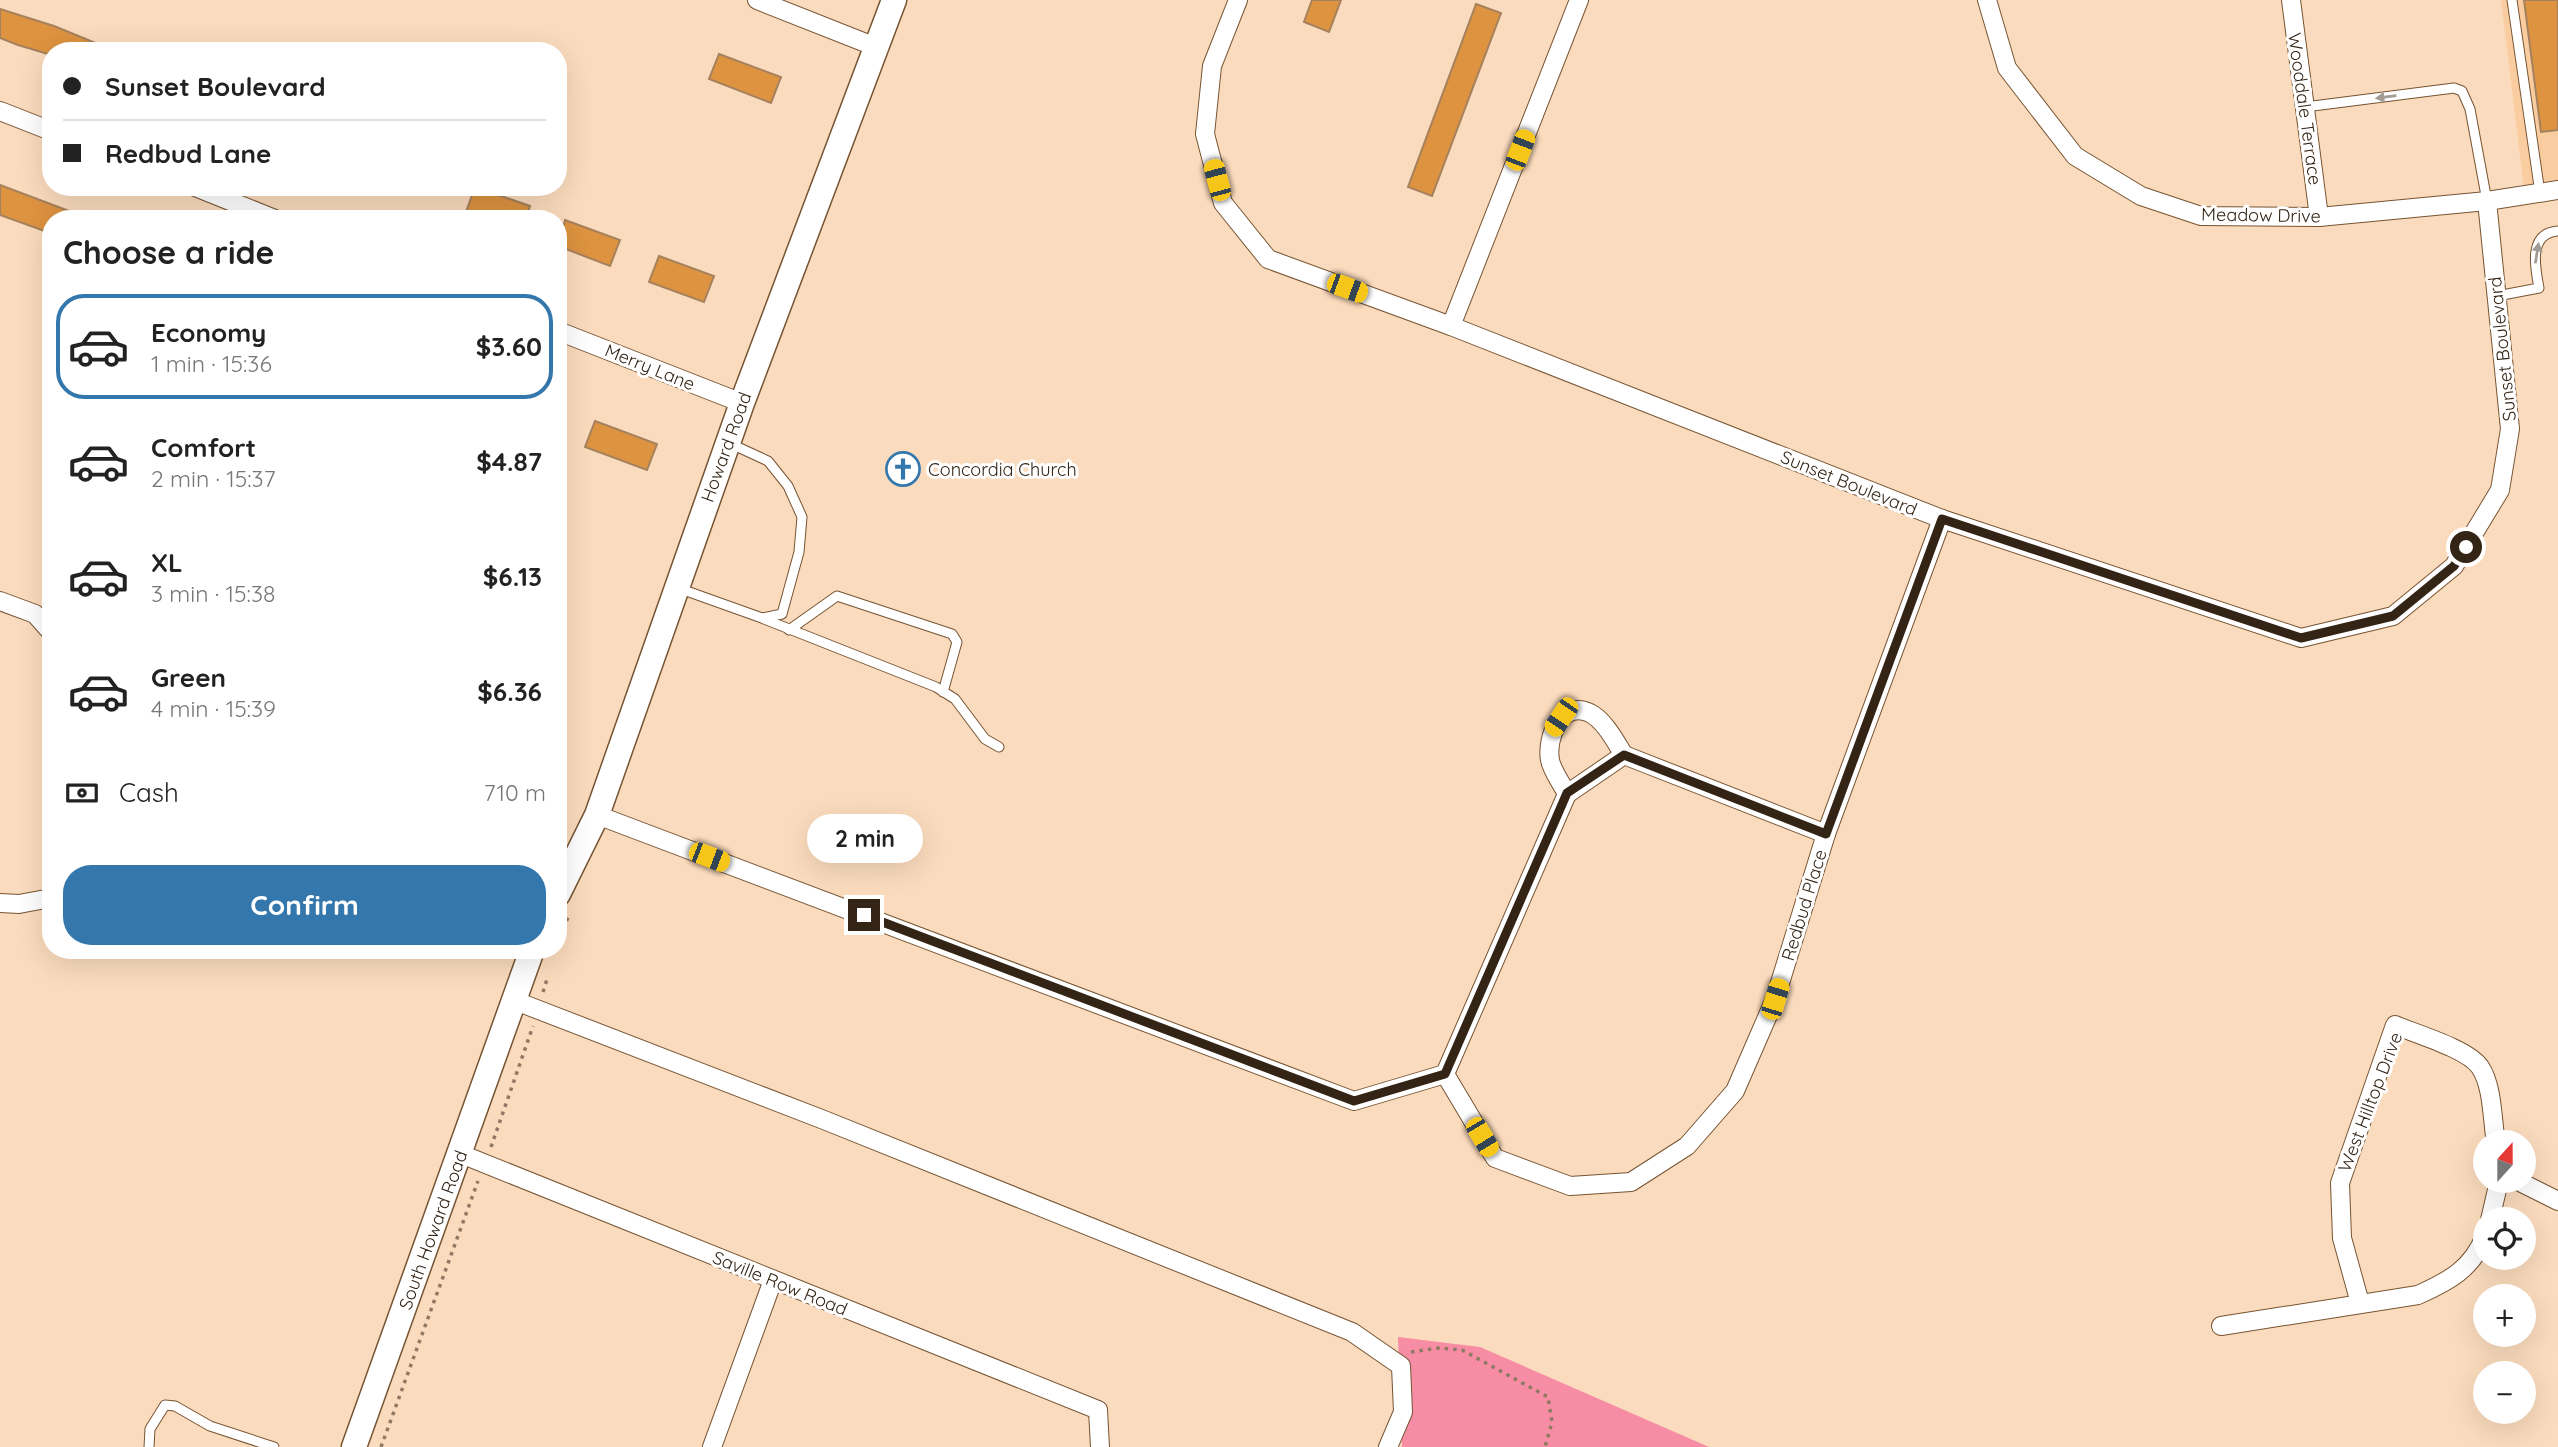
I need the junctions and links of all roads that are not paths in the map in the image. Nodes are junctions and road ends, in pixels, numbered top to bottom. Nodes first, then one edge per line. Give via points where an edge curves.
1 (757, 0) edge
2 (894, 0) edge
3 (1238, 0) edge
4 (1578, 0) edge
5 (1987, 0) edge
6 (2291, 0) edge
7 (2512, 0) edge
8 (876, 47) junction
9 (2305, 107) junction
10 (0, 111) edge
11 (42, 127) edge
12 (2549, 191) edge
13 (218, 196) edge
14 (2487, 201) junction
15 (252, 210) edge
16 (2319, 217) junction
17 (2558, 230) edge
18 (2497, 296) junction
19 (1451, 326) junction
20 (567, 335) edge
21 (742, 403) junction
22 (727, 443) junction
23 (1942, 519) junction
24 (677, 587) junction
25 (0, 601) edge
26 (762, 618) junction
27 (42, 622) edge
28 (789, 629) junction
29 (943, 692) junction
30 (999, 747) dead end
31 (1624, 755) junction
32 (1567, 793) junction
33 (597, 815) junction
34 (1826, 834) junction
35 (567, 876) edge
36 (42, 900) edge
37 (0, 903) edge
38 (529, 959) edge
39 (511, 1006) junction
40 (1445, 1074) junction
41 (2494, 1130) edge
42 (461, 1154) junction
43 (2536, 1190) edge
44 (2558, 1201) edge
45 (2473, 1258) edge
46 (773, 1280) junction
47 (2360, 1303) junction
48 (2221, 1326) dead end
49 (149, 1447) edge
50 (274, 1447) edge
51 (354, 1447) edge
52 (712, 1447) edge
53 (1100, 1447) edge
54 (1388, 1447) edge

1 - 8 street
2 - 8 street, Howard Road
3 - 19 street, Sunset Boulevard via 1212,66 1205,134 1223,203 1268,259
4 - 19 street
5 - 16 street, Meadow Drive via 2007,68 2075,156 2141,196 2201,216
6 - 9 street, Wooddale Terrace
7 - 12 lane
8 - 21 street, Howard Road
14 -> 9 lane via 2462,91 2454,88
9 - 16 street, Wooddale Terrace
10 - 11 street
12 - 14 street, Meadow Drive
13 - 15 street
14 - 16 street, Meadow Drive
14 - 18 street, Sunset Boulevard
18 -> 17 lane via 2539,288 2539,239
18 - 23 street, Sunset Boulevard via 2510,429 2500,490 2454,566 2393,616 2301,638
19 - 23 street, Sunset Boulevard
20 - 21 street, Merry Lane
21 - 22 street, Howard Road
22 - 24 street, Howard Road
22 - 26 lane via 768,461 788,486 802,517 799,552 782,614
23 - 34 street, Redbud Place
24 - 26 lane
24 - 33 street, Howard Road
25 - 27 street via 35,614
26 - 28 lane
28 - 29 lane
28 - 29 lane via 837,596 952,634 957,642
29 - 30 lane via 956,699 985,739
31 - 32 street
31 - 32 street via 1590,713 1577,710 1561,717 1552,731 1550,760
31 - 34 street
32 - 40 street
33 - 35 street, Howard Road
33 - 40 street via 1354,1101
34 - 40 street, Redbud Place via 1775,999 1735,1091 1687,1146 1631,1182 1570,1186 1494,1158
36 - 37 street
38 - 39 street
39 - 42 street, South Howard Road
39 - 54 street via 538,1009 1352,1332 1401,1366 1403,1412
41 - 47 street, West Hilltop Drive via 2479,1066 2469,1056 2395,1025 2340,1183 2342,1238
42 - 46 street, Saville Row Road
42 - 51 street, South Howard Road
43 - 44 street
45 - 47 street via 2448,1282 2418,1295
46 - 52 street
46 - 53 street, Saville Row Road via 1098,1410
47 - 48 street
49 - 50 lane via 150,1429 165,1405

